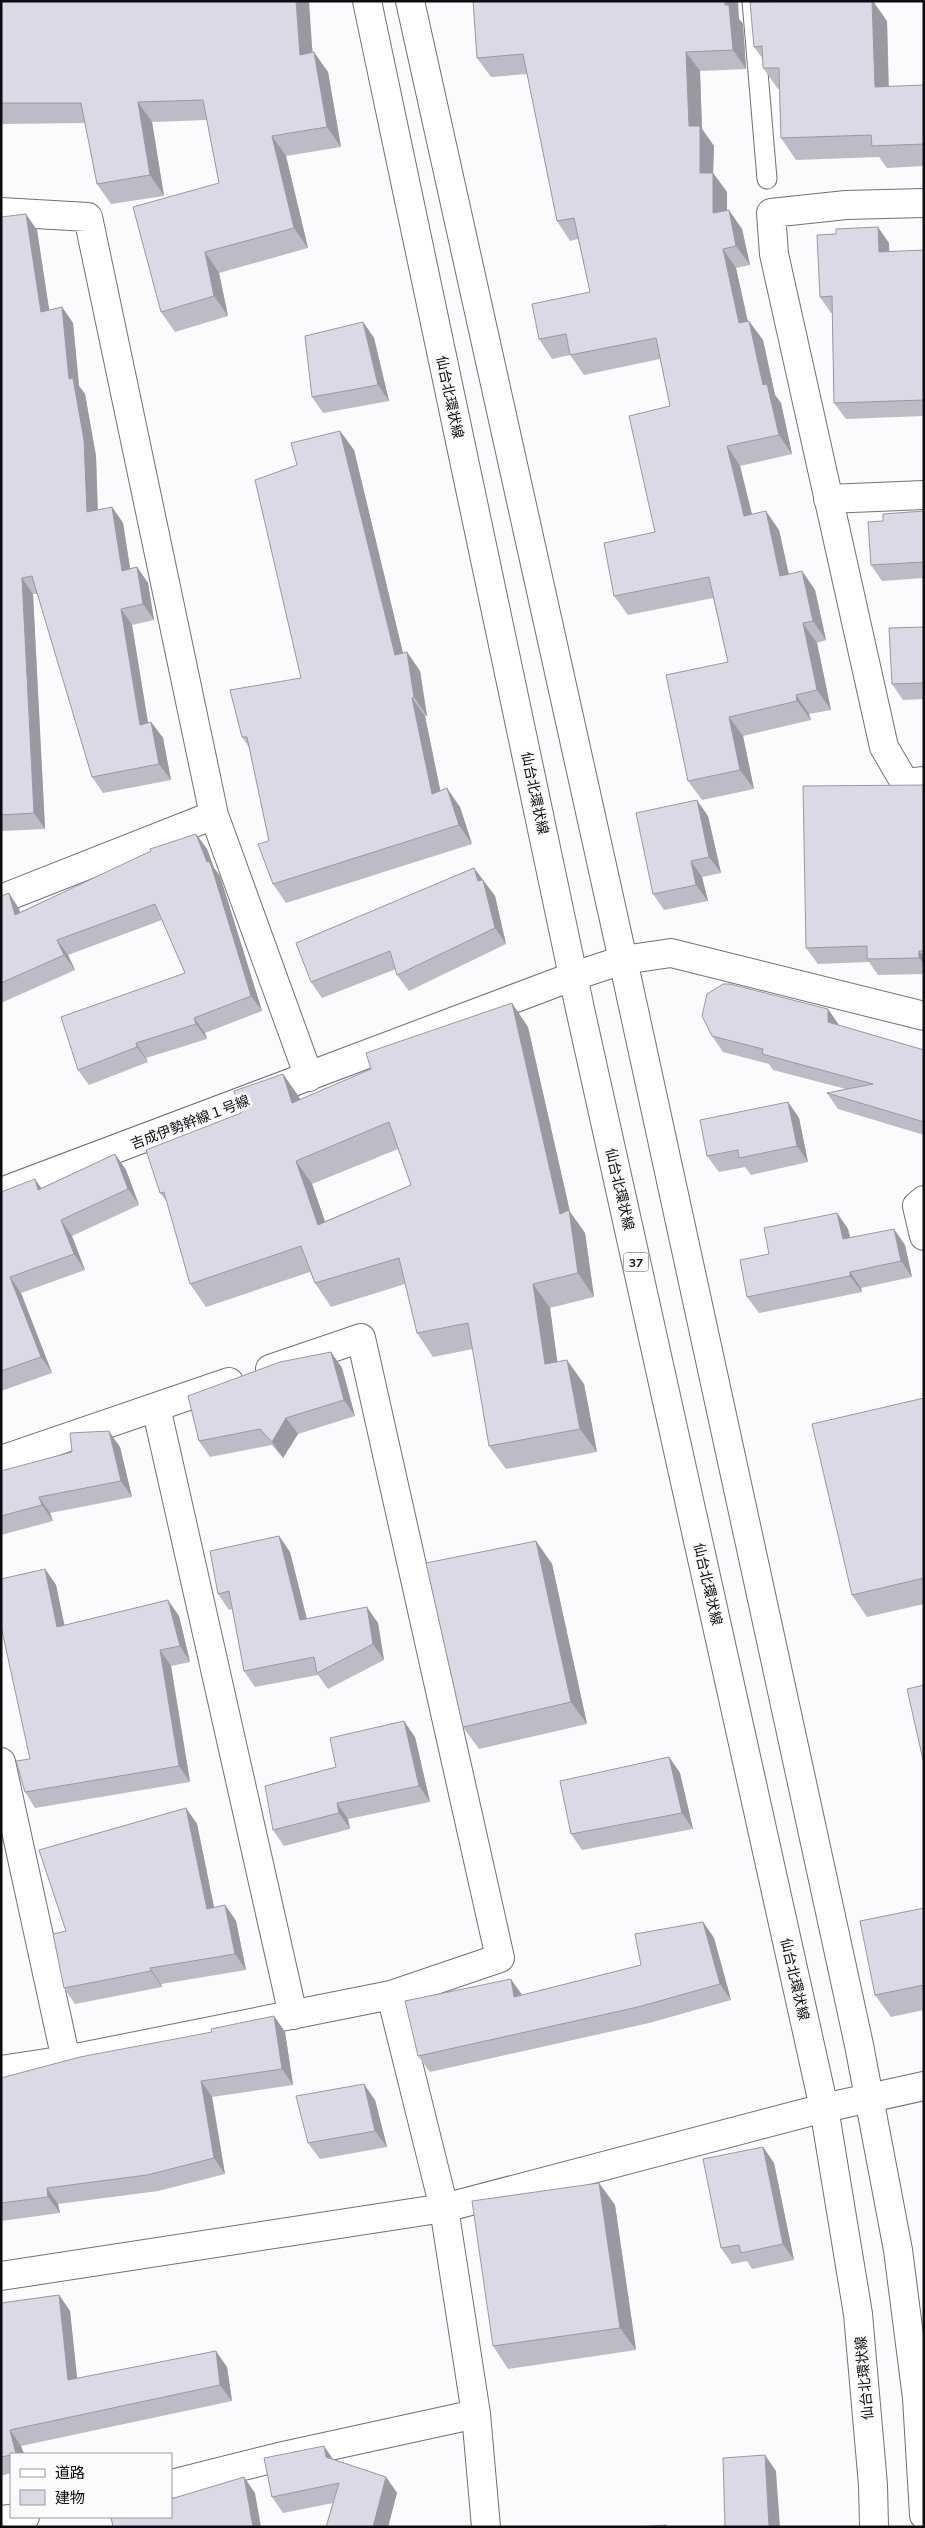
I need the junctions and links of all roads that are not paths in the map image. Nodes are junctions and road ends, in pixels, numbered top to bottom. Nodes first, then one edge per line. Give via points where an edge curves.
1 (367, 1) edge
2 (410, 1) edge
3 (752, 1) edge
4 (768, 179) dead end
5 (924, 203) edge
6 (1, 212) edge
7 (924, 495) edge
8 (828, 499) junction
9 (924, 781) edge
10 (214, 815) junction
11 (1, 899) edge
12 (623, 960) junction
13 (574, 976) junction
14 (924, 1016) edge
15 (308, 1077) junction
16 (1, 1192) edge
17 (924, 1200) edge
18 (924, 1236) edge
19 (156, 1407) junction
20 (1, 1460) edge
21 (1, 1762) edge
22 (391, 1995) junction
23 (292, 2015) junction
24 (66, 2060) junction
25 (1, 2070) edge
26 (924, 2086) edge
27 (869, 2097) junction
28 (824, 2108) junction
29 (444, 2208) junction
30 (1, 2276) edge
31 (476, 2414) junction
32 (172, 2484) edge
33 (924, 2516) edge
34 (17, 2518) edge
35 (1, 2520) edge
36 (486, 2527) edge
37 (874, 2527) edge

1 - 13 street, 仙台北環状線 / 37
2 - 12 street
3 - 4 lane
5 - 8 street via 846,205 771,213 774,254
6 - 10 street via 88,217
7 - 8 street
8 - 9 street via 884,747 905,783
10 - 11 street
10 - 15 street
12 - 13 street, 吉成伊勢幹線１号線
12 - 14 street, 吉成伊勢幹線１号線 via 672,953
12 - 27 street
13 - 15 street, 吉成伊勢幹線１号線
13 - 28 street, 仙台北環状線 / 37
15 - 16 street, 吉成伊勢幹線１号線
17 - 18 street via 917,1206
19 - 20 street
19 - 22 street via 361,1338 500,1958
19 - 23 street
21 - 24 street
22 - 23 street
22 - 29 street
23 - 24 street
24 - 25 street
26 - 27 street
27 - 28 street
27 - 33 street via 898,2250 917,2398
28 - 29 street
28 - 37 street, 仙台北環状線 / 37 via 858,2314
29 - 30 street
29 - 31 street
31 - 32 street
31 - 36 street
34 - 35 street

